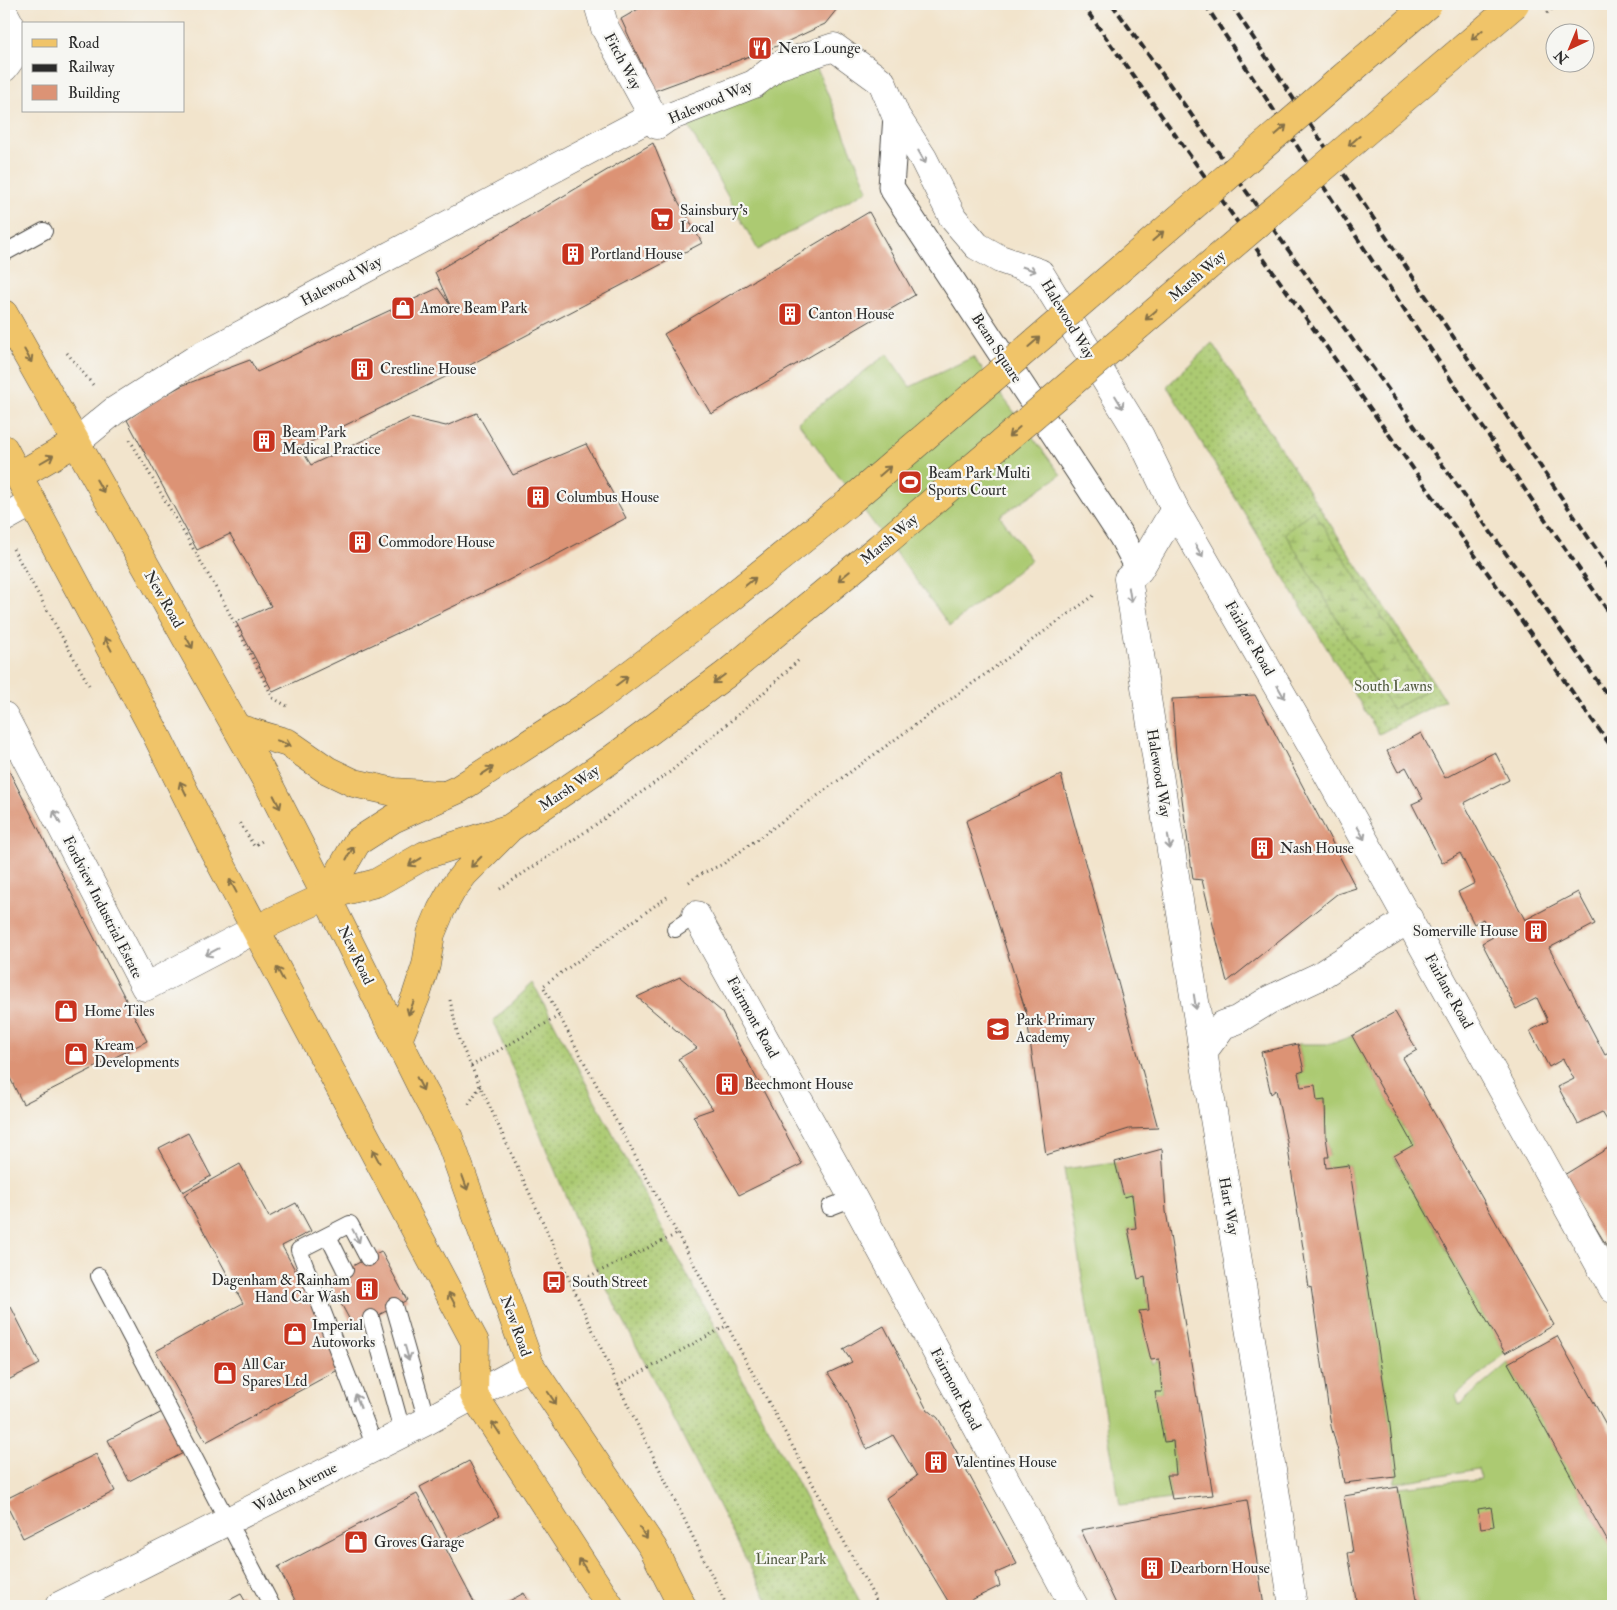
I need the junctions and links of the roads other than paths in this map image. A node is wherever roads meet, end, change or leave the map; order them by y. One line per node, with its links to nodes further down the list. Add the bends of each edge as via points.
1 (598, 4): 6 (street, Fitch Way, via 605,28)
2 (1428, 4): 20 (main road, one-way to 2, bridge, via 593,702 714,611 848,503)
3 (1514, 4): 21 (main road, Marsh Way, one-way to 21, bridge, via 882,545 717,680 612,760)
4 (4, 13): 5 (street, via 21,45)
5 (4, 68)
6 (653, 116): 7 (street, Halewood Way, via 657,125 754,84 777,66 834,48 882,82); 11 (street, Halewood Way, via 199,357 114,411)
7 (896, 116): 14 (street, Halewood Way, one-way to 14, via 923,158 953,218 977,246 1000,259 1040,273 1140,436); 17 (street, Beam Square, via 891,187 1121,536)
8 (44, 231): 9 (lane)
9 (4, 253)
10 (4, 314): 11 (main road, New Road, one-way to 11)
11 (76, 443): 13 (main road, one-way to 11); 19 (main road, New Road, one-way to 19)
12 (4, 449): 13 (main road)
13 (18, 476): 15 (main road)
14 (1169, 497): 17 (street, Halewood Way); 23 (street, Fairlane Road, one-way to 23)
15 (31, 503): 16 (street); 25 (main road, one-way to 15, via 156,734)
16 (4, 518)
17 (1137, 566): 27 (street, Halewood Way, one-way to 27, via 1128,579)
18 (4, 716): 25 (street, Fordview Industrial Estate, one-way to 18, via 145,987)
19 (238, 728): 20 (main road, one-way to 20, via 288,743 327,770 354,783 394,792); 22 (main road, New Road, one-way to 22)
20 (445, 796): 22 (main road, one-way to 20, via 357,842 393,819)
21 (510, 828): 22 (main road, Marsh Way, one-way to 22, via 426,856 376,883); 26 (main road, one-way to 26, via 464,874 441,910 431,934 416,996)
22 (326, 896): 25 (main road, Marsh Way); 26 (main road, New Road)
23 (1409, 919): 27 (street, via 1318,977 1223,1025); 32 (street, Fairlane Road)
24 (686, 922): 45 (street, Fairmont Road)
25 (256, 929): 36 (main road, one-way to 25, via 475,1342)
26 (398, 1040): 35 (main road, New Road, one-way to 35, via 449,1138)
27 (1203, 1052): 46 (street, Hart Way)
28 (328, 1236): 29 (lane, one-way to 29, via 350,1224); 30 (lane); 39 (lane, one-way to 28, via 299,1250)
29 (368, 1258)
30 (346, 1270)
31 (99, 1276): 40 (lane)
32 (1613, 1289)
33 (394, 1306): 37 (lane, one-way to 37)
34 (371, 1318): 38 (lane)
35 (530, 1365): 36 (street, Walden Avenue); 44 (main road, New Road, one-way to 44, via 653,1548)
36 (474, 1395): 37 (street, Walden Avenue); 43 (main road, one-way to 36)
37 (427, 1422): 38 (street, Walden Avenue)
38 (403, 1434): 39 (street, Walden Avenue)
39 (376, 1447): 40 (street, Walden Avenue)
40 (227, 1521): 41 (street, Walden Avenue); 42 (lane)
41 (59, 1606)
42 (272, 1606)
43 (610, 1606)
44 (682, 1606)
45 (1074, 1606)
46 (1293, 1606)

